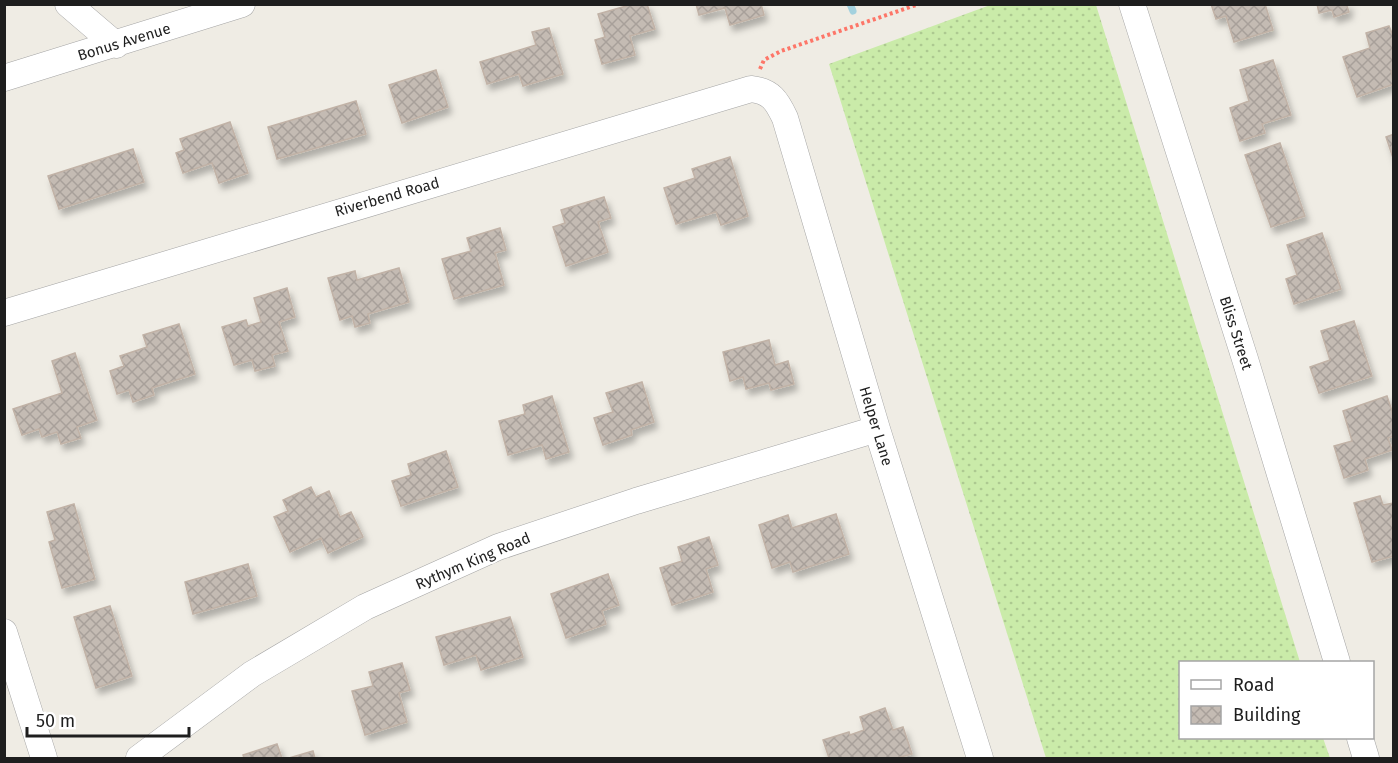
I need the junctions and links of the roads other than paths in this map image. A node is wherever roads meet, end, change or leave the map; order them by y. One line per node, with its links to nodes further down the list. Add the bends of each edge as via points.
1 (68, 4): 4 (street)
2 (242, 4): 4 (street, Bonus Avenue)
3 (1132, 4): 10 (street, Bliss Street)
4 (116, 45): 5 (street, Bonus Avenue)
5 (4, 78)
6 (761, 92): 7 (street, Riverbend Road); 8 (street, Helper Lane, via 778,102 785,118)
7 (4, 313)
8 (877, 429): 13 (street, Rythym King Road, via 498,547 365,607 252,674); 14 (street, Helper Lane)
9 (4, 632): 12 (street)
10 (1336, 661)
11 (1360, 739): 15 (street)
12 (44, 759)
13 (139, 759)
14 (980, 759)
15 (1366, 759)

